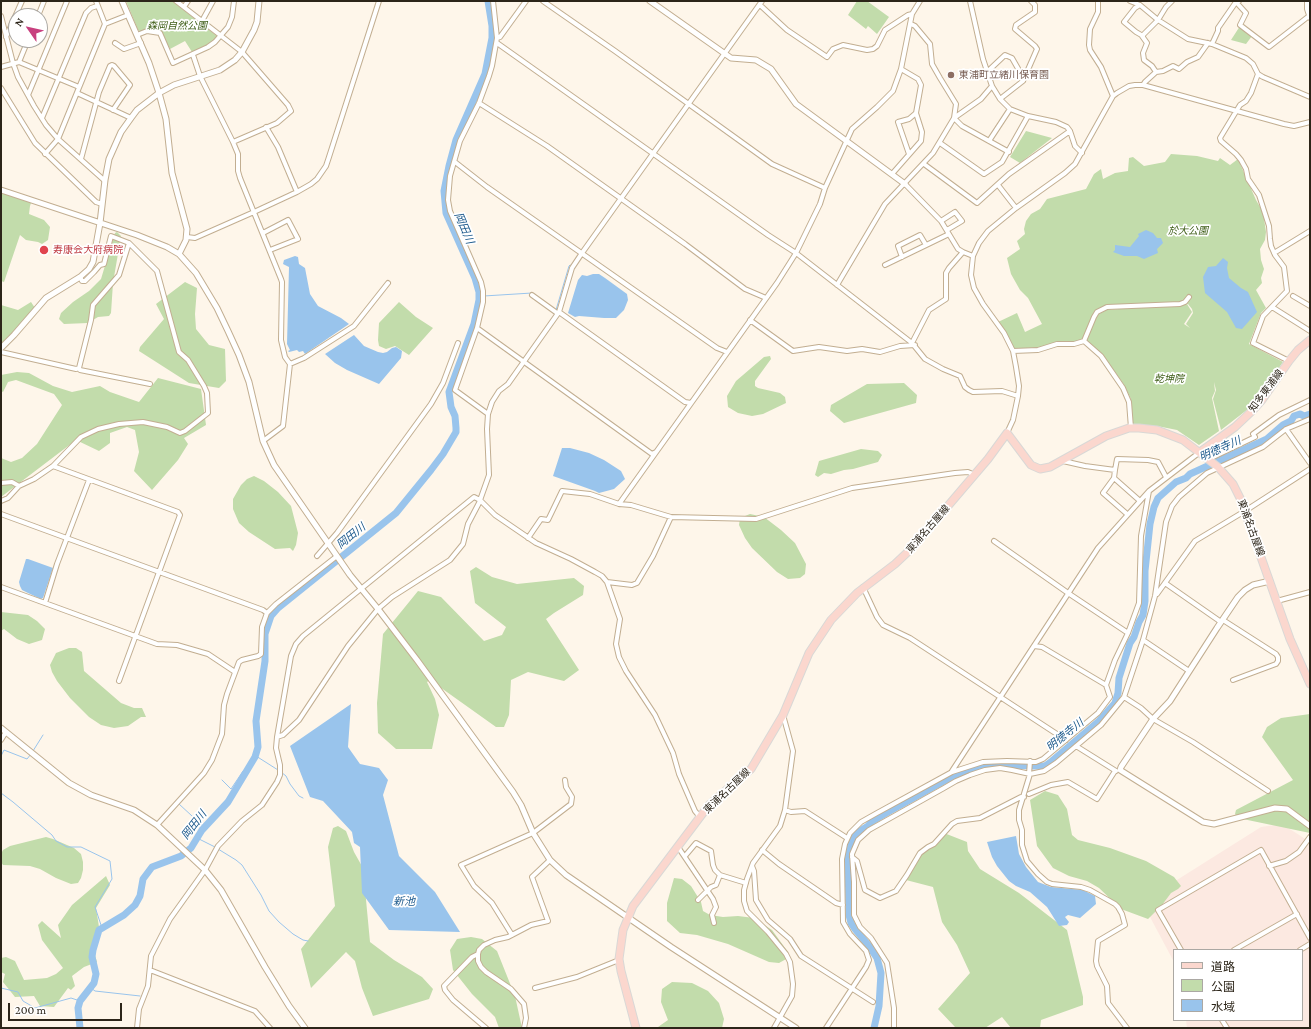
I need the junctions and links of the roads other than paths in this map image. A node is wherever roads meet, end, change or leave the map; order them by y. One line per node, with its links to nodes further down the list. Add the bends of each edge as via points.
1 (22, 1): 38 (street)
2 (68, 1): 51 (street)
3 (96, 1): 25 (street)
4 (122, 1): 28 (street)
5 (176, 1): 26 (street)
6 (188, 1): 26 (street)
7 (213, 1): 32 (street)
8 (234, 1): 36 (street, via 232,17)
9 (259, 1): 44 (street, via 257,22)
10 (379, 1): 101 (street, via 326,166 311,184)
11 (493, 1): 39 (street)
12 (526, 1): 39 (street)
13 (543, 1): 70 (street)
14 (650, 1): 46 (street)
15 (920, 1): 27 (street)
16 (970, 1): 52 (street)
17 (1031, 1): 57 (street, via 1035,5 1035,12 1014,28 1037,49)
18 (1098, 1): 65 (street, via 1098,12 1090,29 1089,45)
19 (1130, 1): 24 (street)
20 (1172, 1): 31 (street)
21 (1237, 1): 30 (street, via 1246,13 1240,25 1269,47); 42 (street)
22 (1307, 1): 30 (street)
23 (761, 3): 27 (street, via 787,30 827,57 833,49 843,45 872,49 877,46 885,30); 46 (street)
24 (1140, 5): 31 (street); 37 (street, via 1124,22)
25 (97, 6): 33 (street); 56 (street, via 86,13)
26 (184, 7): 32 (street)
27 (912, 14): 34 (street)
28 (128, 15): 33 (street); 35 (street)
29 (1, 16): 38 (street)
30 (1310, 17)
31 (1158, 20): 37 (street); 42 (street, via 1188,38)
32 (202, 21): 36 (street)
33 (105, 24): 60 (street)
34 (911, 24): 50 (street); 78 (street, via 916,26 930,44 932,64 956,104)
35 (137, 34): 41 (street); 45 (street, via 147,31 160,33 173,63)
36 (221, 36): 44 (street); 45 (street, via 208,47)
37 (1143, 36): 53 (street, via 1148,43 1143,53 1144,60)
38 (6, 37): 48 (street)
39 (497, 40): 69 (street, via 489,76); 90 (street)
40 (115, 43): 41 (street, via 124,49)
41 (141, 43): 63 (street)
42 (1210, 44): 53 (street, via 1198,57 1179,69 1173,66); 54 (street, via 1246,58)
43 (25, 48): 47 (street)
44 (242, 52): 55 (street, via 224,68); 80 (street, via 291,111 277,123)
45 (193, 54): 55 (street)
46 (725, 54): 70 (street); 85 (street, via 731,58 756,60 771,69 796,104)
47 (19, 62): 48 (street); 51 (street)
48 (13, 63): 49 (street); 64 (street)
49 (1, 67)
50 (901, 69): 74 (street, via 918,79 921,85); 85 (street, via 893,91 852,128)
51 (40, 70): 56 (street); 64 (street)
52 (987, 72): 57 (street, via 1005,55 1012,58); 59 (street)
53 (1156, 72): 58 (street)
54 (1258, 74): 66 (street); 73 (street, via 1251,93)
55 (200, 76): 63 (street); 84 (street)
56 (60, 78): 60 (street); 76 (street)
57 (1024, 79): 67 (street)
58 (1143, 85): 65 (street, via 1125,87); 73 (street)
59 (992, 86): 67 (street); 78 (street, via 981,99)
60 (79, 87): 62 (street)
61 (1, 88): 89 (street, via 35,143)
62 (77, 93): 68 (street); 82 (street)
63 (159, 93): 77 (street); 111 (street, via 166,120 172,173)
64 (28, 95): 76 (street)
65 (1113, 96): 88 (street)
66 (1310, 97)
67 (1000, 99): 71 (street)
68 (96, 103): 72 (street); 72 (street, via 110,66 114,66 130,85); 92 (street)
69 (479, 103): 93 (street, via 460,141); 102 (street, via 547,146)
70 (688, 104): 90 (street); 99 (street, via 772,164)
71 (1010, 109): 75 (street); 83 (street)
72 (113, 110): 77 (street)
73 (1236, 111): 79 (street, via 1294,126); 118 (street, via 1220,138 1242,160 1248,178 1259,194 1270,226)
74 (916, 113): 91 (street, via 922,132 920,141); 91 (street, via 898,122)
75 (1028, 116): 81 (street, via 1062,124); 87 (street)
76 (42, 118): 82 (street)
77 (131, 118): 96 (street, via 113,149)
78 (954, 118): 83 (street, via 962,126); 86 (street)
79 (1310, 122)
80 (266, 127): 84 (street); 101 (street, via 278,147)
81 (1070, 131): 88 (street, via 1075,146); 98 (street, via 1009,174)
82 (58, 138): 89 (street); 92 (street)
83 (989, 141): 87 (street)
84 (233, 142): 105 (street, via 238,158 238,171)
85 (846, 142): 95 (street); 99 (street)
86 (940, 143): 87 (street, via 984,174 1002,162); 94 (street)
87 (1008, 152)
88 (1082, 153): 104 (street, via 1066,173)
89 (45, 154): 103 (street, via 96,202)
90 (653, 154): 102 (street); 117 (street)
91 (909, 154): 95 (street)
92 (81, 159): 96 (street)
93 (454, 162): 116 (street); 134 (street, via 448,187 448,200 450,211 483,291)
94 (924, 164): 97 (street); 98 (street, via 977,203)
95 (892, 174): 97 (street)
96 (105, 181): 103 (street)
97 (905, 184): 106 (street); 125 (street, via 885,204)
98 (998, 185): 104 (street)
99 (825, 188): 117 (street)
100 (1, 190): 107 (street)
101 (297, 192): 105 (street)
102 (620, 199): 116 (street); 129 (street, via 745,289)
103 (102, 204): 107 (street)
104 (1016, 208): 120 (street, via 988,231)
105 (254, 212): 110 (street); 111 (street, via 195,238)
106 (941, 221): 109 (street); 109 (street, via 955,212 962,221)
107 (100, 223): 119 (street, via 137,235); 123 (street, via 93,262)
108 (1310, 231): 118 (street)
109 (948, 232): 113 (street); 115 (street)
110 (263, 233): 114 (street); 114 (street, via 288,220 298,239)
111 (187, 237): 119 (street)
112 (129, 243): 123 (street, via 111,236 104,264 85,281); 147 (street, via 119,275 93,305); 165 (street, via 157,271 179,352 188,360 204,386 208,412 185,432 180,433 167,427 143,422 101,428 81,437)
113 (926, 245): 121 (street); 121 (street, via 920,235 898,246)
114 (270, 250): 146 (street, via 282,282 281,340 285,357)
115 (963, 252): 120 (street); 139 (street, via 946,273 946,299 929,310)
116 (582, 253): 132 (street, via 572,268); 143 (street, via 717,348)
117 (796, 253): 125 (street); 129 (street)
118 (1274, 253): 131 (street, via 1284,268 1287,291)
119 (179, 254): 157 (street, via 196,273 217,308 239,354 249,382)
120 (973, 256): 141 (street, via 971,274 977,294 1004,333)
121 (902, 257): 122 (street)
122 (885, 265)
123 (80, 277): 140 (street, via 46,298)
124 (388, 283): 146 (street, via 354,326)
125 (837, 285): 139 (street)
126 (532, 295): 132 (street)
127 (1292, 296): 130 (street)
128 (1189, 297): 136 (street, via 1186,302 1180,304 1107,307 1094,316)
129 (766, 298): 133 (street)
130 (1310, 306)
131 (1272, 307): 135 (street); 145 (street, via 1263,316 1253,343)
132 (558, 312): 144 (street); 151 (street, via 685,402)
133 (750, 320): 139 (street, via 793,351 819,346 847,351 862,349 880,352); 143 (street)
134 (477, 328): 144 (street); 152 (street, via 455,390)
135 (1310, 331)
136 (1084, 341): 141 (street, via 1057,344 1038,350); 154 (street, via 1101,356 1123,388 1129,402)
137 (1309, 342): 145 (main road, 知多東浦線)
138 (458, 343): 187 (street, via 437,395)
139 (913, 344): 149 (street, via 931,363 960,376 968,390 1002,391)
140 (1, 348)
141 (1013, 351): 149 (street, via 1018,376)
142 (1, 352): 147 (street)
143 (727, 352): 151 (street)
144 (523, 361): 152 (street, via 508,384 495,396); 158 (street, via 652,454)
145 (1289, 361): 159 (main road, 知多東浦線, via 1253,410 1235,427)
146 (290, 364): 157 (street, via 283,426)
147 (79, 368): 148 (street)
148 (150, 384)
149 (1018, 396): 156 (street, via 1013,420)
150 (1310, 400): 161 (street, via 1279,415 1254,434 1254,437)
151 (691, 403): 158 (street)
152 (488, 414): 176 (street, via 489,475)
153 (1310, 419): 155 (street)
154 (1131, 428): 159 (main road, 東浦名古屋線, via 1149,428 1166,432); 160 (main road, 東浦名古屋線, via 1106,436)
155 (1286, 429): 164 (street); 166 (street, via 1263,446)
156 (1007, 433): 162 (main road, 東浦名古屋線, via 1029,462 1037,468 1046,468); 169 (main road, 東浦名古屋線)
157 (263, 441): 187 (street, via 274,465)
158 (656, 452): 179 (street)
159 (1200, 452): 161 (main road, 東浦名古屋線); 170 (street)
160 (1070, 456): 162 (main road, 東浦名古屋線); 163 (street, via 1068,460)
161 (1209, 459): 166 (main road, 東浦名古屋線)
162 (1062, 460): 163 (street)
163 (1072, 463): 168 (street)
164 (1310, 463)
165 (53, 466): 172 (street); 174 (street)
166 (1218, 467): 180 (main road, 東浦名古屋線, via 1233,484); 199 (street, via 1207,473 1172,506 1166,522)
167 (1310, 469): 180 (street)
168 (1114, 470): 170 (street, via 1117,459 1148,460 1158,462); 171 (street)
169 (975, 475): 183 (street, via 968,472 955,473 852,488 756,519); 195 (main road, 東浦名古屋線, via 912,548)
170 (1166, 477): 175 (street)
171 (1114, 478): 178 (street); 182 (street, via 1103,493)
172 (89, 480): 184 (street); 190 (street, via 179,513)
173 (1, 483): 174 (street, via 12,482)
174 (19, 486): 177 (street, via 8,498)
175 (1149, 491): 178 (street); 205 (street, via 1141,536 1139,603)
176 (480, 500): 185 (street, via 495,516); 196 (street, via 473,498); 202 (street, via 470,519 463,544 454,556)
177 (1, 501)
178 (1140, 501): 182 (street)
179 (619, 504): 183 (street); 185 (street, via 590,494 562,491 548,520 541,519)
180 (1245, 511): 191 (main road, 東浦名古屋線); 193 (street, via 1195,541)
181 (1, 514): 184 (street)
182 (1127, 514): 198 (street, via 1098,548)
183 (671, 517): 192 (street, via 654,556 637,583 632,585)
184 (67, 538): 190 (street); 201 (street)
185 (528, 538): 192 (street, via 589,568)
186 (994, 541): 198 (street)
187 (328, 544): 188 (street); 189 (street)
188 (317, 556)
189 (337, 556): 196 (street); 203 (street)
190 (159, 572): 203 (street); 206 (street)
191 (1270, 581): 200 (main road, 東浦名古屋線); 204 (street, via 1245,590)
192 (608, 582): 233 (street, via 620,619 616,644 618,656 655,715 695,811)
193 (1165, 584): 199 (street); 204 (street)
194 (1, 587): 201 (street)
195 (863, 587): 215 (street, via 883,625 910,638); 217 (main road, 東浦名古屋線, via 837,612 820,635 803,665)
196 (360, 589): 202 (street); 220 (street, via 296,644 291,656)
197 (1310, 592): 200 (street)
198 (1068, 594): 205 (street); 208 (street)
199 (1155, 596): 207 (street)
200 (1277, 601): 213 (main road, 東浦名古屋線)
201 (45, 603): 206 (street)
202 (378, 609): 220 (street, via 348,646 300,720); 236 (street, via 513,792)
203 (267, 613): 210 (street, via 262,627 261,654 242,660)
204 (1222, 621): 209 (street); 211 (street, via 1278,656 1276,664)
205 (1128, 633): 214 (street)
206 (136, 636): 210 (street, via 157,644 177,645 208,654); 212 (street)
207 (1143, 640): 209 (street); 216 (street)
208 (1034, 646): 214 (street, via 1042,647); 215 (street)
209 (1189, 671): 218 (street, via 1170,701)
210 (235, 672): 234 (street, via 224,705 222,734 212,760 204,773)
211 (1233, 680)
212 (119, 681)
213 (1310, 684)
214 (1106, 685): 222 (street, via 1110,697 1105,704)
215 (1001, 697): 222 (street); 226 (street)
216 (1124, 697): 218 (street); 223 (street, via 1101,725)
217 (783, 715): 232 (street, via 793,751); 233 (main road, 東浦名古屋線, via 751,769)
218 (1153, 719): 225 (street); 229 (street)
219 (3, 730): 221 (street); 234 (street, via 69,782 91,795 134,810)
220 (277, 737): 246 (street, via 276,748 280,765 277,782 262,805 218,846)
221 (1, 740)
222 (1066, 740): 224 (street, via 1043,759)
223 (1076, 746): 225 (street); 227 (street, via 1048,768 1038,773)
224 (1030, 762): 226 (street, via 983,762); 227 (street)
225 (1118, 771): 230 (street, via 1097,800 1068,782 1051,785); 235 (street, via 1203,822 1214,824 1275,808 1287,809)
226 (952, 772): 238 (street, via 861,822)
227 (1029, 773): 231 (street); 242 (street, via 990,769 956,781 869,830 856,843)
228 (565, 780): 236 (street, via 572,797 571,804)
229 (1268, 791)
230 (1028, 794)
231 (1024, 797): 242 (street, via 980,818 952,824 934,844 920,853 896,891 880,898 865,890 857,861); 276 (street, via 1019,810 1022,845 1025,857 1038,874 1052,884 1090,890 1115,904 1122,914 1125,925 1098,941 1096,961 1107,986 1108,1003)
232 (785, 810): 238 (street, via 805,811); 240 (street, via 780,826)
233 (700, 817): 239 (main road, 東浦名古屋線)
234 (157, 825): 246 (street)
235 (1310, 826)
236 (533, 832): 243 (street); 255 (street, via 461,865 474,886 492,903)
237 (1310, 837): 245 (street, via 1299,852 1286,861)
238 (847, 838): 251 (street, via 842,859)
239 (678, 847): 241 (street); 253 (main road, 東浦名古屋線, via 633,906)
240 (762, 850): 244 (street); 251 (street, via 836,903)
241 (685, 856): 247 (street, via 696,843 711,851 713,865); 249 (street)
242 (852, 857): 275 (street, via 855,918 887,963 894,1008)
243 (550, 860): 253 (street, via 566,875); 255 (street, via 532,877 548,921 531,925)
244 (752, 866): 248 (street); 263 (street, via 756,900 768,920 790,939 801,956)
245 (1270, 866): 252 (street); 257 (street, via 1261,850 1158,910)
246 (205, 870): 261 (street, via 170,919 151,956); 269 (street, via 221,890 264,967)
247 (720, 875): 248 (street); 249 (street, via 716,885)
248 (746, 883): 265 (street, via 744,895 747,910 789,959 793,992)
249 (709, 890): 250 (street); 254 (street, via 715,902 712,915)
250 (698, 900)
251 (844, 905): 263 (street, via 844,924 868,956 866,967)
252 (1297, 914): 256 (street); 258 (street)
253 (628, 917): 260 (main road, 東浦名古屋線, via 623,930); 265 (street)
254 (714, 923)
255 (512, 935): 259 (street, via 484,945)
256 (1310, 938)
257 (1180, 949)
258 (1236, 949)
259 (478, 954): 266 (street, via 472,957 444,988 460,1007); 270 (street, via 481,967 511,989 524,1004)
260 (620, 960): 262 (street); 271 (main road, 東浦名古屋線)
261 (150, 970): 267 (street, via 148,986 139,1009); 268 (street, via 255,1011)
262 (535, 988)
263 (852, 988): 264 (street); 274 (street)
264 (873, 1002)
265 (780, 1018): 272 (street); 273 (street)
266 (483, 1027)
267 (137, 1028)
268 (270, 1028)
269 (305, 1028)
270 (524, 1028)
271 (636, 1028)
272 (774, 1028)
273 (796, 1028)
274 (826, 1028)
275 (894, 1028)
276 (1127, 1028)

